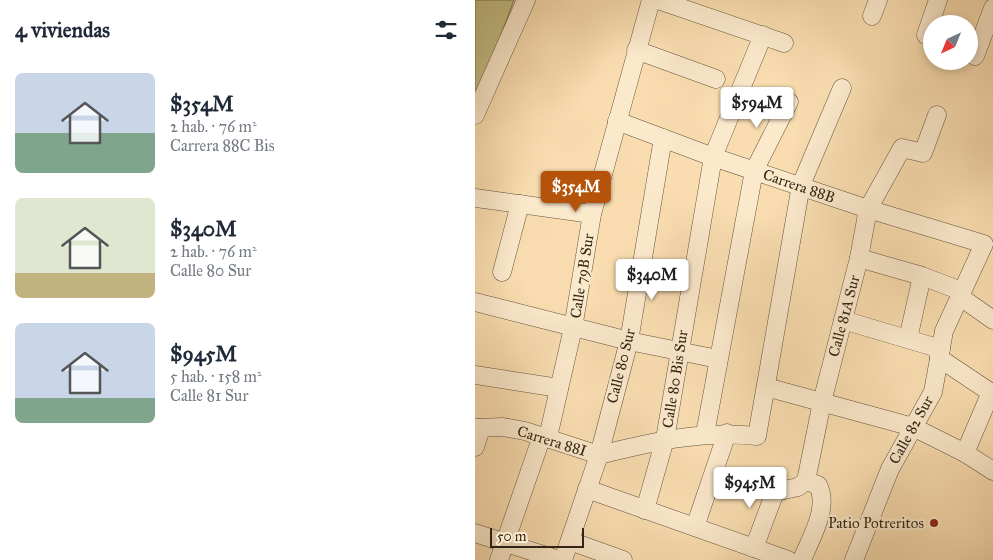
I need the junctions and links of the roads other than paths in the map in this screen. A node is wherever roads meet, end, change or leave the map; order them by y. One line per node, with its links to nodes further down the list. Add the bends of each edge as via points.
1 (526, 0): 15 (street)
2 (651, 0): 11 (street, Calle 79B Sur)
3 (658, 0): 5 (street)
4 (938, 0): 7 (street)
5 (680, 4): 8 (street)
6 (993, 8): 10 (street)
7 (933, 15)
8 (763, 36): 9 (street); 19 (street, Calle 80 Bis Sur)
9 (784, 43)
10 (978, 48)
11 (637, 50): 12 (street); 17 (street, Calle 79B Sur)
12 (716, 78)
13 (843, 88): 21 (street)
14 (789, 102): 20 (street)
15 (475, 115)
16 (937, 115): 24 (street, Calle 81A Sur, via 923,154 902,148)
17 (617, 122): 18 (street, Carrera 88B); 25 (street, Calle 79B Sur)
18 (663, 138): 19 (street, Carrera 88B); 36 (street, Calle 80 Sur)
19 (713, 157): 20 (street, Carrera 88B); 37 (street, Calle 80 Bis Sur)
20 (755, 171): 21 (street, Carrera 88B); 39 (street)
21 (801, 185): 24 (street, Carrera 88B); 41 (street)
22 (475, 198): 23 (street)
23 (520, 204): 25 (street); 28 (street)
24 (867, 209): 26 (street, Carrera 88B); 27 (street, Calle 81A Sur)
25 (592, 214): 34 (street, Calle 79B Sur)
26 (984, 244): 30 (street, Calle 82 Sur)
27 (859, 258): 29 (street); 32 (street, Calle 81A Sur)
28 (502, 272)
29 (922, 276): 30 (street); 35 (street)
30 (960, 294): 33 (street); 38 (street, Calle 82 Sur, via 944,331)
31 (475, 302): 34 (street)
32 (843, 320): 35 (street); 44 (street, Calle 81A Sur)
33 (993, 320)
34 (573, 328): 36 (street); 42 (street, Calle 79B Sur)
35 (908, 339): 38 (street)
36 (629, 341): 37 (street); 53 (street, Calle 80 Sur)
37 (680, 351): 39 (street); 50 (street, Calle 80 Bis Sur)
38 (939, 353): 43 (street); 45 (street, Calle 82 Sur, via 933,392)
39 (718, 358): 48 (street)
40 (475, 375): 42 (street)
41 (767, 387): 44 (street); 47 (street, via 757,436)
42 (559, 388): 49 (street, Calle 79B Sur)
43 (992, 393): 52 (street)
44 (823, 402): 45 (street); 55 (street, Calle 81A Sur)
45 (913, 427): 52 (street); 69 (street, Calle 82 Sur, via 890,469)
46 (478, 428): 49 (street, Carrera 88I, via 515,429); 51 (street)
47 (727, 433): 48 (street); 58 (street)
48 (705, 434): 50 (street)
49 (545, 436): 53 (street, Carrera 88I); 61 (street, Calle 79B Sur)
50 (665, 439): 53 (street); 57 (street, Calle 80 Bis Sur)
51 (475, 447)
52 (965, 453): 54 (street)
53 (599, 455): 56 (street, Calle 80 Sur)
54 (993, 471)
55 (802, 484): 62 (street, via 777,490 772,496); 68 (street, via 818,485 821,491 821,512)
56 (587, 489): 57 (street); 60 (street, Calle 80 Sur)
57 (645, 510): 58 (street)
58 (695, 527): 62 (street)
59 (475, 532): 61 (street)
60 (570, 541): 65 (street, Calle 80 Sur); 66 (street)
61 (505, 542): 63 (street, Calle 79B Sur); 64 (street)
62 (754, 548): 67 (street)
63 (499, 560)
64 (559, 560)
65 (563, 560)
66 (623, 560)
67 (788, 560)
68 (802, 560)
69 (854, 560)

